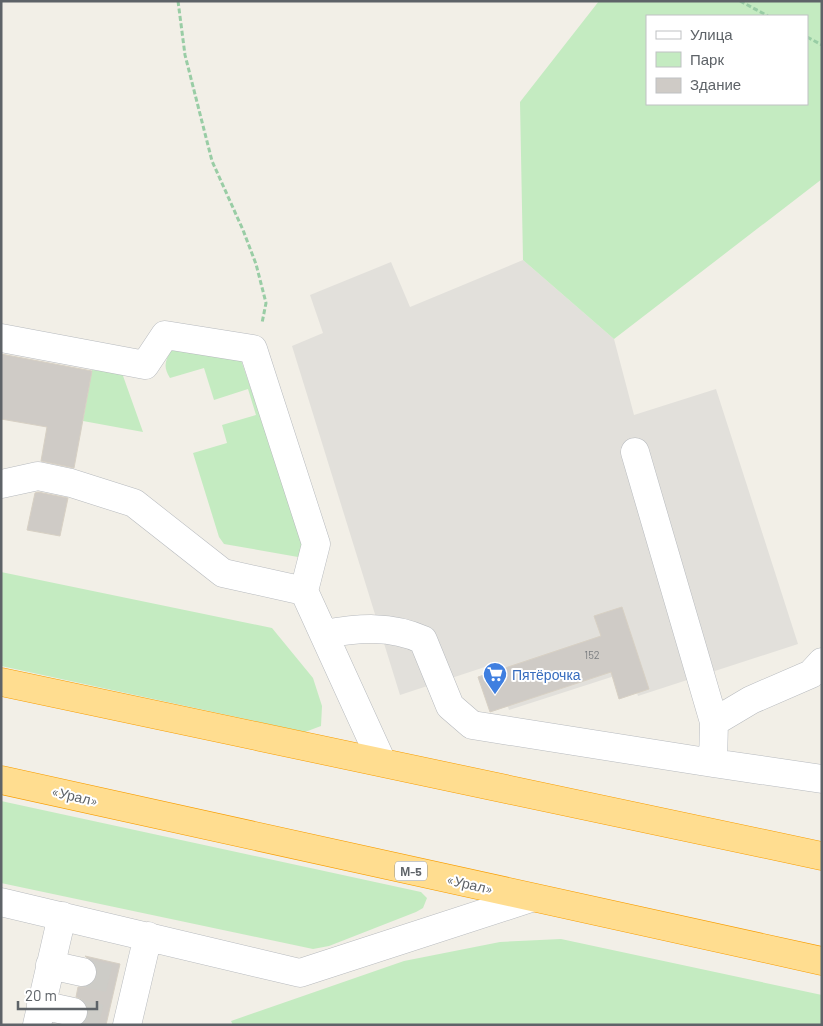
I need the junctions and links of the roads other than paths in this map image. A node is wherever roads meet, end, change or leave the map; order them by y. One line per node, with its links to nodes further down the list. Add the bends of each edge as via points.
1 (1, 338): 4 (street, via 145,364 165,335 253,349 316,544)
2 (635, 452): 8 (street)
3 (1, 484): 4 (street, via 38,476 134,503 223,573)
4 (304, 591): 5 (street)
5 (324, 634): 9 (street); 10 (street, via 356,628 405,632 423,640 450,706 472,725)
6 (822, 662): 8 (street, via 811,674 751,700)
7 (1, 682): 9 (highway)
8 (714, 722): 10 (street)
9 (382, 762): 13 (highway)
10 (713, 764): 11 (street)
11 (822, 779)
12 (1, 780): 14 (highway, «Урал» / М-5)
13 (822, 856)
14 (531, 898): 17 (street, via 300,973); 18 (highway, «Урал» / М-5)
15 (1, 902): 16 (street)
16 (62, 916): 17 (street); 19 (street)
17 (148, 936): 23 (street, via 126,982)
18 (822, 961)
19 (50, 965): 20 (street); 22 (street)
20 (82, 972)
21 (73, 1012): 22 (street)
22 (39, 1015)
23 (120, 1023)

